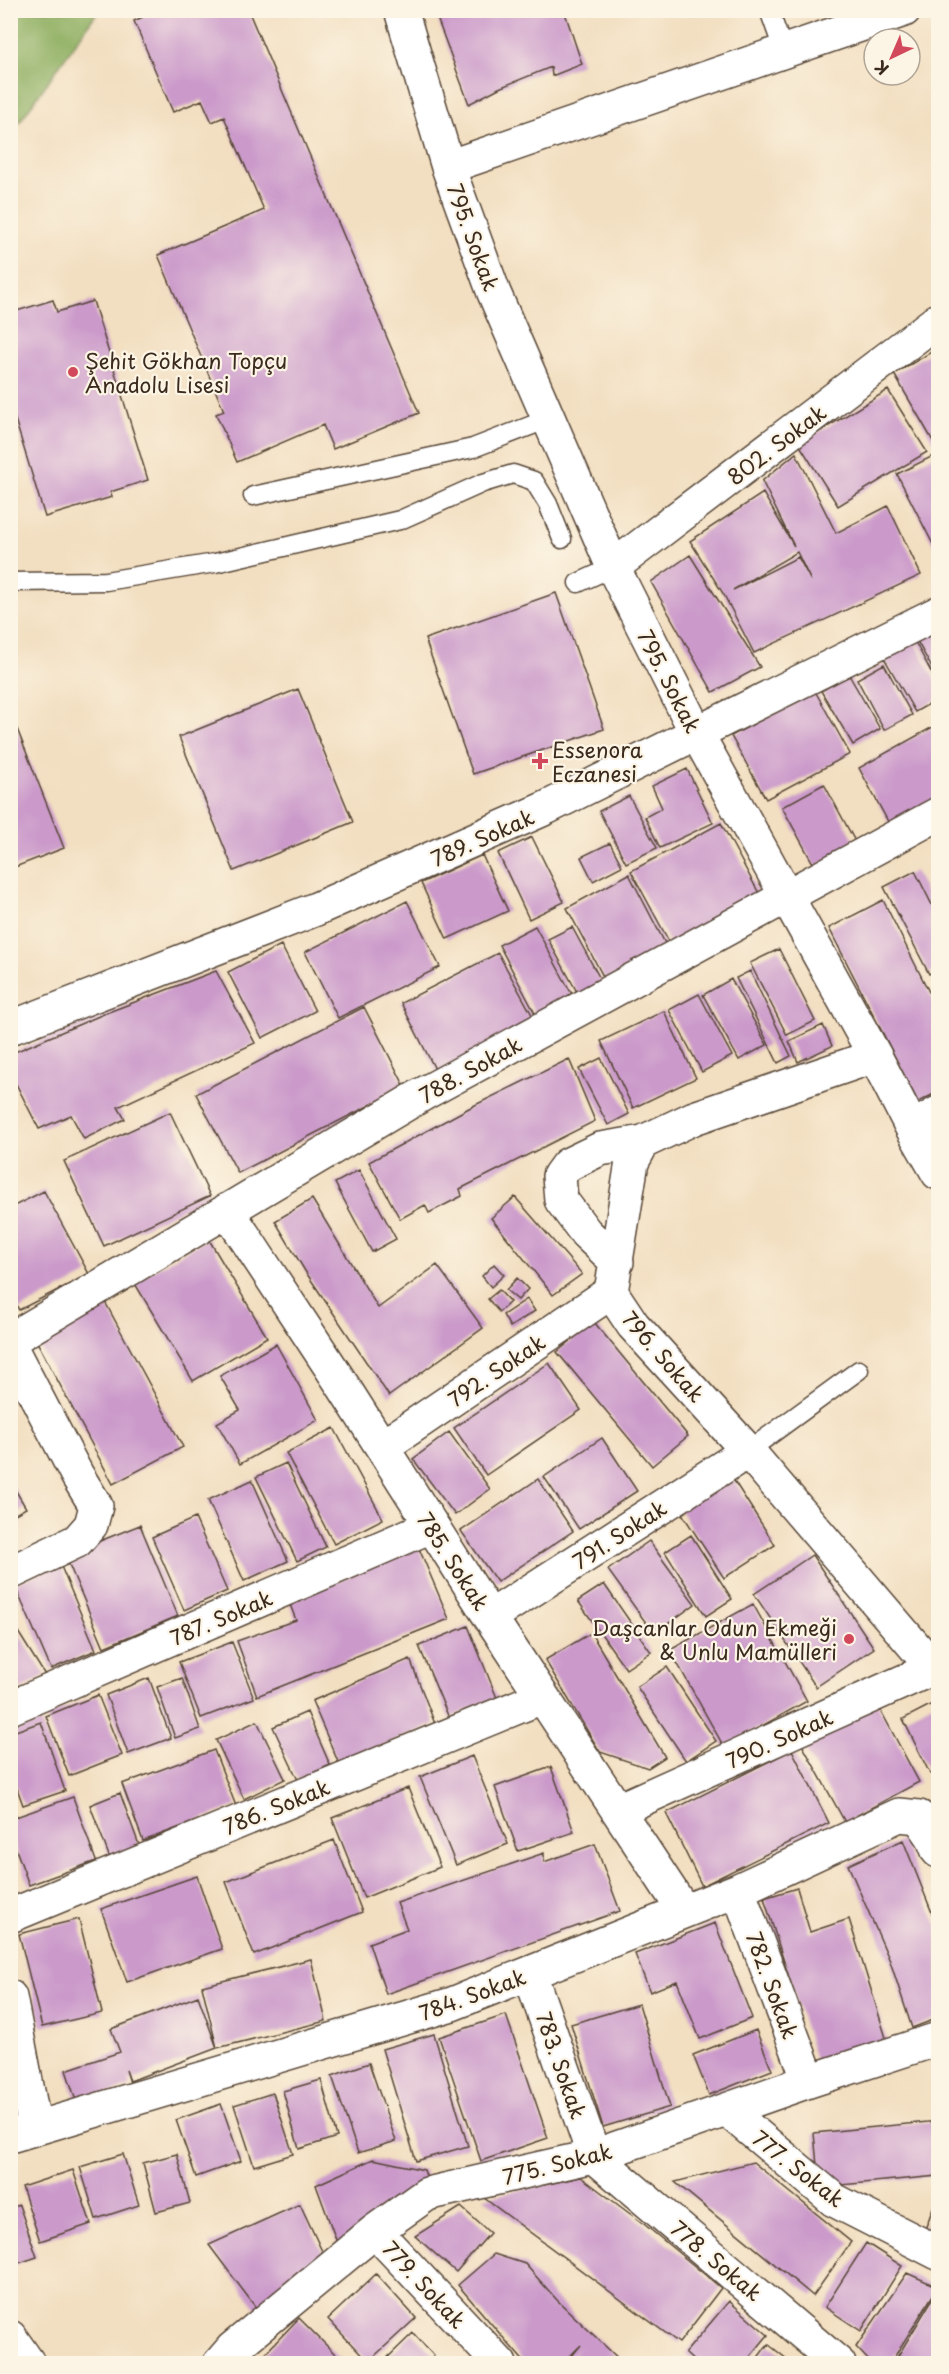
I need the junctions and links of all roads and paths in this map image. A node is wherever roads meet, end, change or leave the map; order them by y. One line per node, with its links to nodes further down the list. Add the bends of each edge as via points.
1 (401, 10): 5 (street, 795. Sokak)
2 (769, 10): 4 (lane)
3 (904, 10): 4 (street)
4 (784, 51): 5 (street)
5 (448, 167): 7 (street, 795. Sokak, via 494,293)
6 (939, 320): 10 (street, 802. Sokak)
7 (548, 419): 8 (lane, via 472,448); 10 (street, 795. Sokak)
8 (253, 496)
9 (562, 539): 11 (lane, via 534,482 513,474 400,520 215,563 106,581)
10 (613, 567): 12 (lane); 14 (street, 795. Sokak)
11 (10, 582)
12 (578, 583)
13 (939, 613): 14 (street, 789. Sokak)
14 (697, 734): 16 (street, 795. Sokak); 17 (street, 789. Sokak, via 546,808 316,909)
15 (939, 814): 16 (street, 788. Sokak)
16 (787, 897): 18 (street, 795. Sokak); 22 (street, 788. Sokak, via 423,1094)
17 (10, 1028)
18 (875, 1056): 19 (street, 795. Sokak); 20 (street, via 694,1118)
19 (925, 1120): 21 (street, 795. Sokak)
20 (643, 1142): 23 (street, via 632,1162 625,1192); 23 (street, 796. Sokak, via 600,1149 567,1165 560,1176 561,1200)
21 (939, 1173)
22 (226, 1210): 24 (street, 788. Sokak); 27 (street, 785. Sokak)
23 (614, 1277): 27 (street, 792. Sokak); 28 (street, 796. Sokak, via 633,1325)
24 (10, 1340)
25 (10, 1346): 30 (street, via 96,1506 91,1525 77,1541)
26 (859, 1370): 28 (lane)
27 (382, 1447): 29 (street, 785. Sokak)
28 (748, 1451): 31 (street, 791. Sokak); 32 (street, 796. Sokak)
29 (431, 1526): 31 (street, 785. Sokak); 34 (street, 787. Sokak)
30 (10, 1573)
31 (490, 1617): 33 (street, 785. Sokak)
32 (936, 1667): 35 (street, 790. Sokak)
33 (542, 1697): 35 (street, 785. Sokak); 39 (street, 786. Sokak)
34 (10, 1708)
35 (618, 1810): 38 (street, 785. Sokak)
36 (939, 1851): 37 (street, 784. Sokak, via 919,1817 899,1815)
37 (738, 1890): 38 (street, 784. Sokak); 43 (street, 782. Sokak)
38 (684, 1911): 40 (street, 784. Sokak)
39 (10, 1916)
40 (530, 1974): 45 (street, 784. Sokak, via 452,2004); 46 (street, 783. Sokak)
41 (10, 1997): 45 (street)
42 (939, 2038): 43 (street, 775. Sokak)
43 (809, 2080): 44 (street, 775. Sokak)
44 (727, 2110): 46 (street, 775. Sokak); 48 (street, 777. Sokak, via 834,2200)
45 (23, 2132)
46 (594, 2156): 47 (street, 775. Sokak, via 428,2194); 53 (street, 778. Sokak)
47 (375, 2231): 51 (street, 775. Sokak); 52 (street, 779. Sokak)
48 (939, 2253)
49 (10, 2337): 50 (street)
50 (29, 2364)
51 (219, 2364)
52 (500, 2364)
53 (839, 2364)

